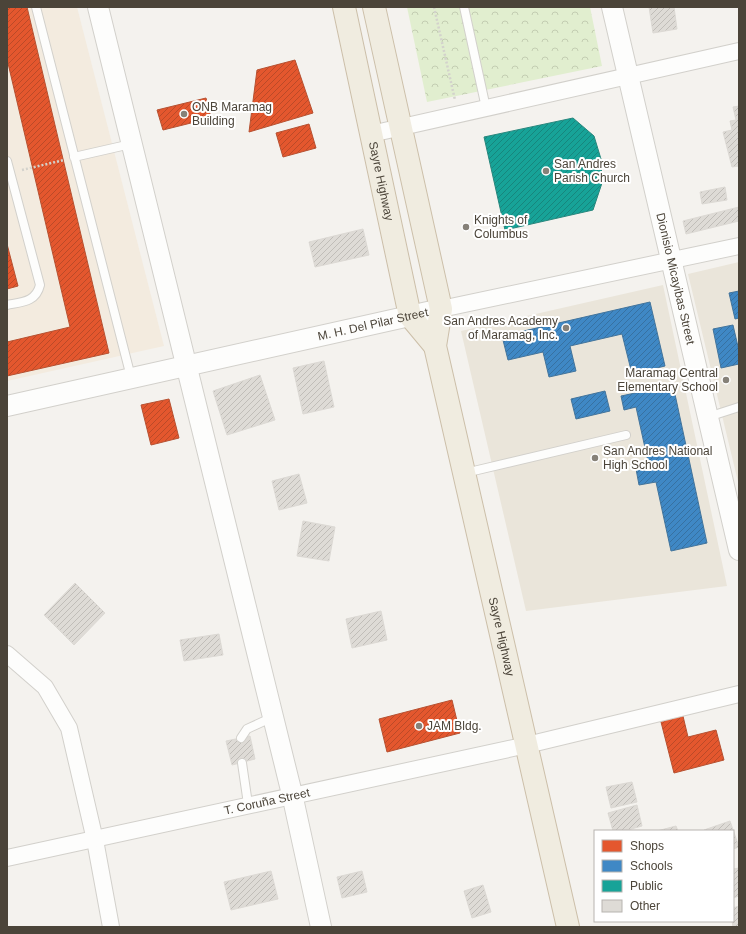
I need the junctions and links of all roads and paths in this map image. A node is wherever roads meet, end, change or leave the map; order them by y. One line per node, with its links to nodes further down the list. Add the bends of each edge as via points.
1 (36, 7): 15 (lane)
2 (98, 7): 14 (street)
3 (344, 7): 13 (highway, Sayre Highway)
4 (374, 7): 12 (highway, Sayre Highway)
5 (434, 7): 11 (path)
6 (464, 7): 10 (lane)
7 (612, 7): 9 (street, Dionisio Micayibas Street)
8 (739, 51): 9 (street)
9 (629, 76): 10 (street); 20 (street, Dionisio Micayibas Street)
10 (486, 108): 11 (street)
11 (458, 114): 12 (street)
12 (400, 127): 13 (street); 22 (highway, Sayre Highway)
13 (371, 134): 23 (highway, Sayre Highway)
14 (133, 144): 15 (lane); 25 (street)
15 (74, 157): 26 (lane)
16 (64, 160): 18 (path)
17 (7, 161): 18 (lane)
18 (8, 173): 21 (lane, via 40,285 37,296 33,299)
19 (739, 246): 20 (street, M. H. Del Pilar Street)
20 (672, 260): 22 (street, M. H. Del Pilar Street); 29 (street, Dionisio Micayibas Street)
21 (7, 305)
22 (441, 309): 23 (street, M. H. Del Pilar Street); 24 (highway, Sayre Highway)
23 (410, 316): 24 (highway, Sayre Highway); 25 (street, M. H. Del Pilar Street)
24 (435, 346): 31 (highway, Sayre Highway)
25 (187, 365): 26 (street, M. H. Del Pilar Street); 35 (street)
26 (131, 377): 27 (street, M. H. Del Pilar Street)
27 (7, 406)
28 (739, 407): 29 (lane)
29 (708, 417): 32 (street, Dionisio Micayibas Street)
30 (626, 435): 31 (lane)
31 (464, 473): 37 (highway, Sayre Highway)
32 (739, 550)
33 (7, 654): 41 (street, via 45,687 69,728)
34 (739, 694): 37 (street, T. Coruña Street)
35 (273, 717): 36 (lane, via 247,729); 39 (street)
36 (241, 738)
37 (527, 745): 39 (street, T. Coruña Street); 45 (highway, Sayre Highway)
38 (242, 763): 40 (lane)
39 (292, 794): 40 (street, T. Coruña Street); 44 (street)
40 (248, 804): 41 (street, T. Coruña Street)
41 (95, 840): 42 (street, T. Coruña Street); 43 (street)
42 (7, 858)
43 (111, 927)
44 (321, 927)
45 (568, 927)

